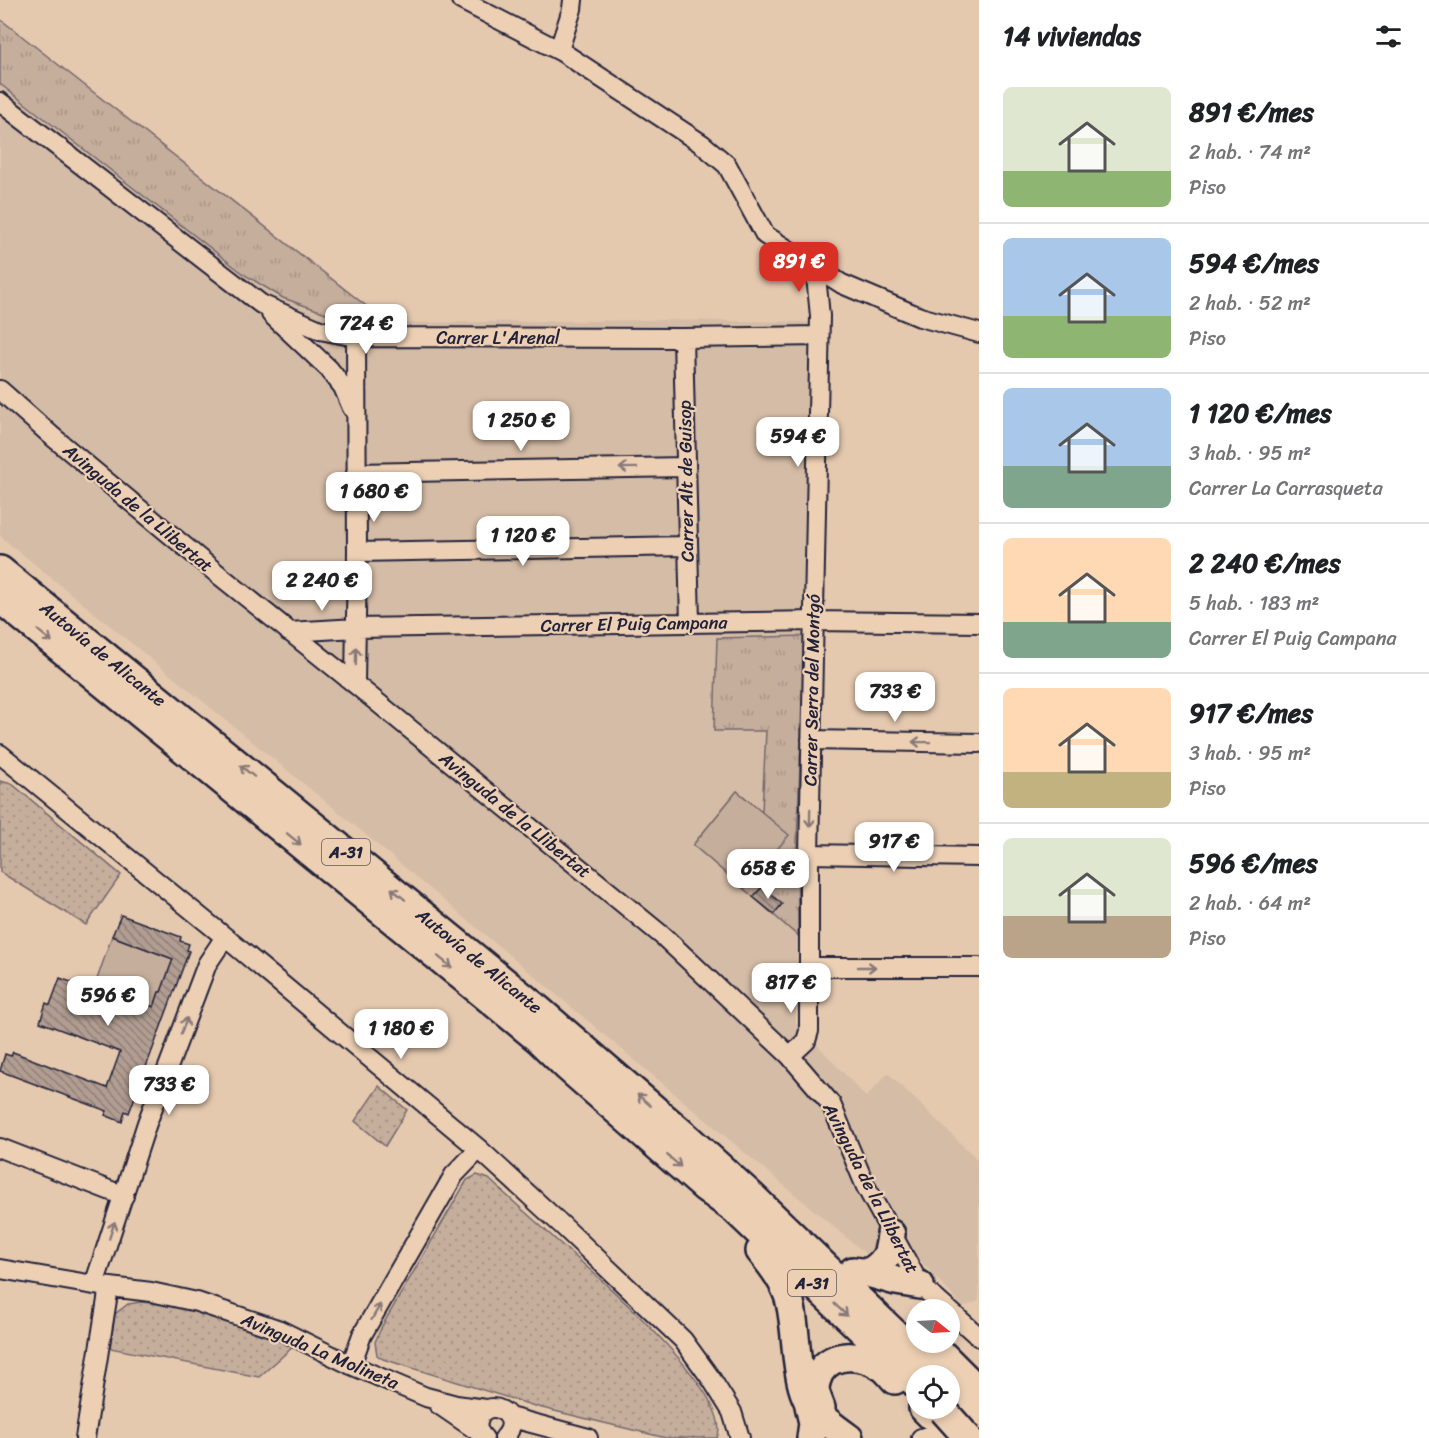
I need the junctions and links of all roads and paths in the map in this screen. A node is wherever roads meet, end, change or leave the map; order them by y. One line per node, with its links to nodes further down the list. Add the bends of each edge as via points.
1 (461, 0): 3 (street)
2 (573, 0): 3 (street)
3 (559, 50): 5 (street, via 702,144 727,165 765,235)
4 (0, 102): 7 (street, Carrer L'Arenal)
5 (815, 267): 6 (street); 8 (street, Carrer Serra del Montgó)
6 (842, 284): 8 (street); 10 (street, via 920,317)
7 (261, 304): 9 (street, Carrer L'Arenal); 14 (street)
8 (820, 316): 11 (street, Carrer Serra del Montgó)
9 (320, 330): 12 (street, Carrer L'Arenal); 14 (street, via 318,346)
10 (979, 333)
11 (819, 336): 13 (street, Carrer L'Arenal); 23 (street, Carrer Serra del Montgó)
12 (356, 338): 13 (street, Carrer L'Arenal); 16 (street)
13 (683, 338): 17 (street, Carrer Alt de Guisop)
14 (328, 369): 16 (street, via 343,387)
15 (0, 390): 27 (street, Avinguda de la Llibertat)
16 (356, 418): 18 (street)
17 (686, 466): 18 (street, one-way to 18); 19 (street, Carrer Alt de Guisop)
18 (356, 473): 20 (street)
19 (688, 546): 20 (street); 24 (street, Carrer Alt de Guisop)
20 (357, 552): 26 (street)
21 (0, 570): 42 (highway, Autovía de Alicante / A-31, one-way to 21, via 538,1009)
22 (0, 599): 40 (highway, Autovía de Alicante / A-31, one-way to 40, via 538,1038)
23 (813, 621): 24 (street, Carrer El Puig Campana); 25 (street, Carrer El Puig Campana); 29 (street, Carrer Serra del Montgó)
24 (690, 623): 26 (street, Carrer El Puig Campana)
25 (979, 623)
26 (356, 628): 27 (street, Carrer El Puig Campana); 28 (street, one-way to 26)
27 (289, 632): 28 (street, Avinguda de la Llibertat)
28 (355, 684): 37 (street, Avinguda de la Llibertat, via 664,937)
29 (811, 740): 30 (street, one-way to 29); 32 (street, Carrer Serra del Montgó, one-way to 32)
30 (979, 743)
31 (0, 754): 34 (street)
32 (809, 854): 33 (street); 35 (street, Carrer Serra del Montgó)
33 (979, 857)
34 (225, 937): 39 (street); 41 (street, one-way to 34, via 207,964)
35 (808, 967): 36 (street, one-way to 36); 37 (street, Carrer Serra del Montgó, via 809,1031 806,1041)
36 (979, 967)
37 (790, 1056): 43 (street, Avinguda de la Llibertat, via 831,1104 866,1187)
38 (0, 1148): 41 (street)
39 (479, 1149): 52 (street, one-way to 39, via 362,1335 454,1175); 65 (street, via 683,1340 732,1412)
40 (704, 1187): 54 (highway, Autovía de Alicante / A-31, one-way to 54, via 734,1209); 62 (highway, via 772,1265 782,1283 790,1301 804,1390)
41 (124, 1196): 47 (street, one-way to 41)
42 (752, 1196): 45 (highway, via 780,1209); 53 (highway, Autovía de Alicante / A-31)
43 (891, 1234): 45 (highway, via 886,1259 878,1267); 46 (street, Avinguda de la Llibertat)
44 (0, 1269): 47 (street, Avinguda La Molineta)
45 (860, 1272): 46 (highway); 49 (highway)
46 (920, 1285): 48 (street, Avinguda de la Llibertat)
47 (102, 1286): 52 (street, Avinguda La Molineta, via 197,1302 280,1330); 68 (street)
48 (936, 1299)
49 (906, 1319)
50 (960, 1320): 51 (street, Avinguda de la Llibertat)
51 (979, 1337)
52 (351, 1365): 56 (street, Avinguda La Molineta)
53 (928, 1365)
54 (906, 1374)
55 (906, 1381): 62 (highway, via 862,1358 834,1358 817,1377)
56 (426, 1397): 57 (street, Avinguda La Molineta); 66 (street, Avinguda La Molineta)
57 (486, 1409): 59 (street, Avinguda La Molineta, via 495,1407); 66 (street, via 477,1424)
58 (960, 1412): 63 (street)
59 (509, 1417): 64 (street); 67 (street, via 510,1430)
60 (950, 1419): 72 (highway)
61 (956, 1419): 73 (highway, bridge)
62 (815, 1420): 71 (highway)
63 (979, 1421)
64 (567, 1433): 67 (street, via 528,1431); 69 (street)
65 (736, 1433): 70 (street)
66 (482, 1436)
67 (505, 1437)
68 (85, 1438)
69 (588, 1438)
70 (750, 1438)
71 (849, 1438)
72 (953, 1438)
73 (968, 1438)

